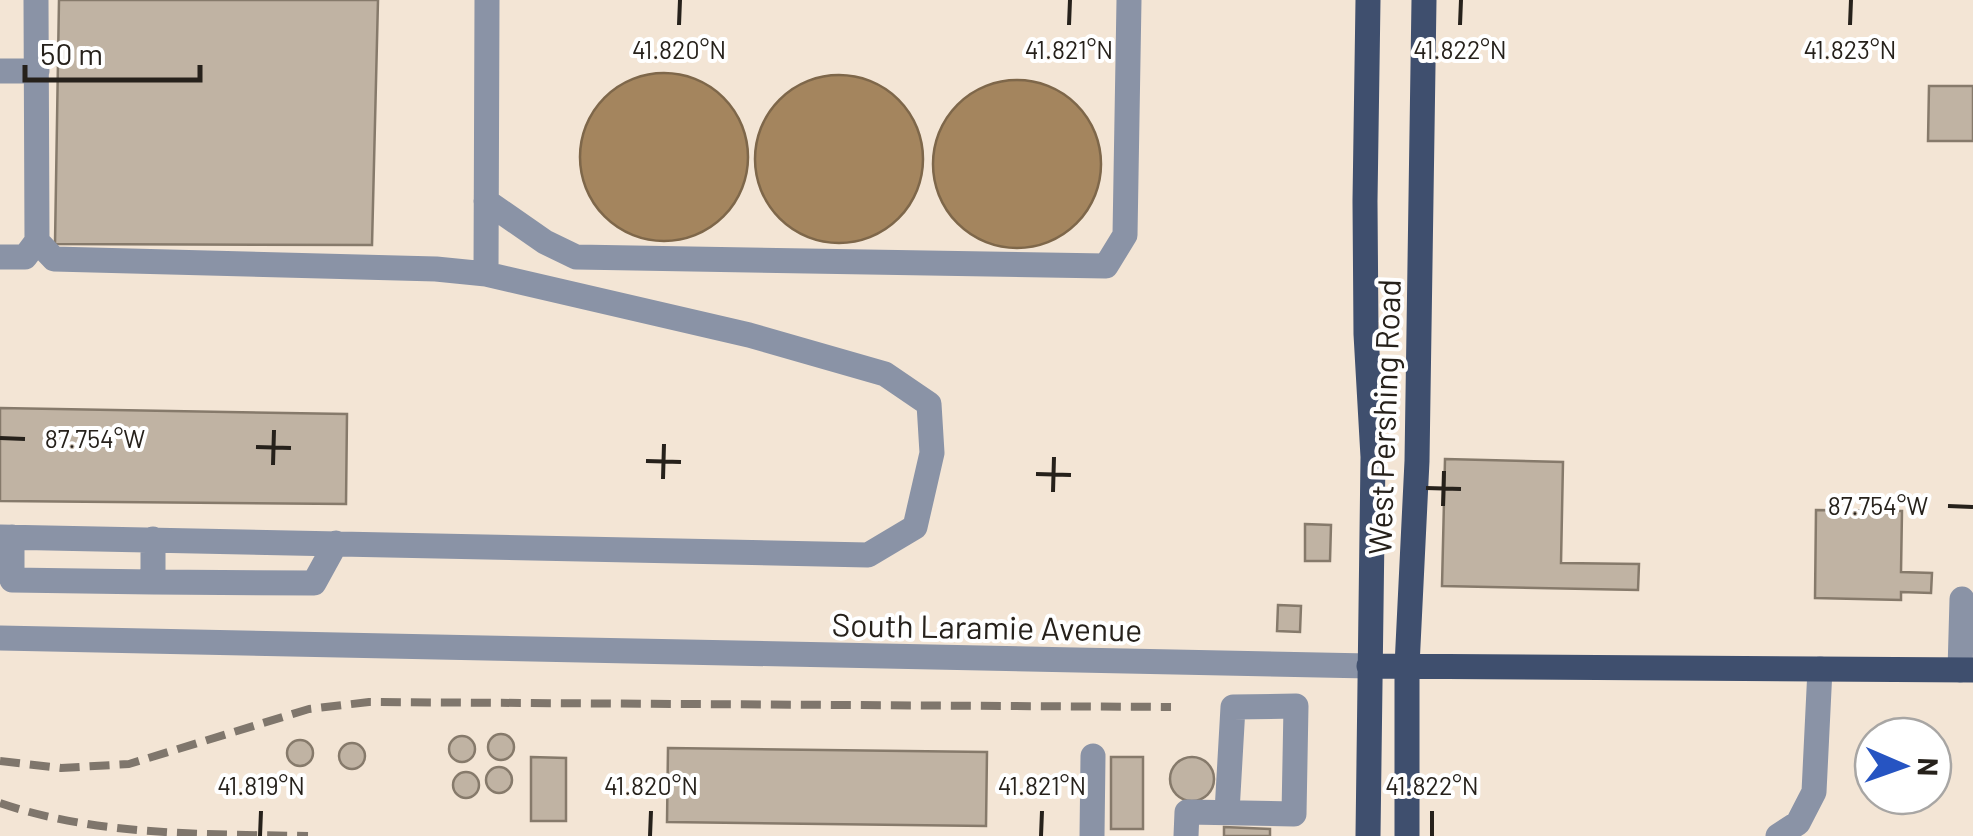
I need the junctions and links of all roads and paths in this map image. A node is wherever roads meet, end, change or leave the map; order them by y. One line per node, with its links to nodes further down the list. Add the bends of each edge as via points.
1 (36, 0): 7 (street)
2 (486, 0): 8 (street)
3 (1129, 0): 8 (street, via 1125,236 1106,266 576,257)
4 (1368, 0): 17 (main road, West Pershing Road)
5 (1424, 0): 18 (main road, West Pershing Road)
6 (0, 71): 7 (street)
7 (36, 72): 9 (street)
8 (486, 201): 10 (street)
9 (29, 254): 10 (street)
10 (486, 274): 13 (street, via 885,374 929,404 932,453 916,527 868,555)
11 (6, 537): 12 (street); 14 (street, via 12,580)
12 (154, 540): 13 (street); 14 (street)
13 (336, 543): 14 (street, via 314,584)
14 (154, 582)
15 (1962, 598): 20 (street)
16 (0, 638): 17 (street, South Laramie Avenue)
17 (1369, 666): 18 (main road, South Laramie Avenue); 25 (main road, West Pershing Road)
18 (1408, 666): 19 (main road, South Laramie Avenue); 26 (main road, West Pershing Road)
19 (1820, 669): 20 (main road, South Laramie Avenue); 27 (street, via 1814,792 1798,823)
20 (1967, 670)
21 (1094, 756): 23 (street)
22 (1227, 812): 22 (street, via 1294,814 1296,706 1233,707); 24 (street, via 1187,812)
23 (1092, 836)
24 (1186, 836)
25 (1368, 836)
26 (1407, 836)
27 (1778, 836)

